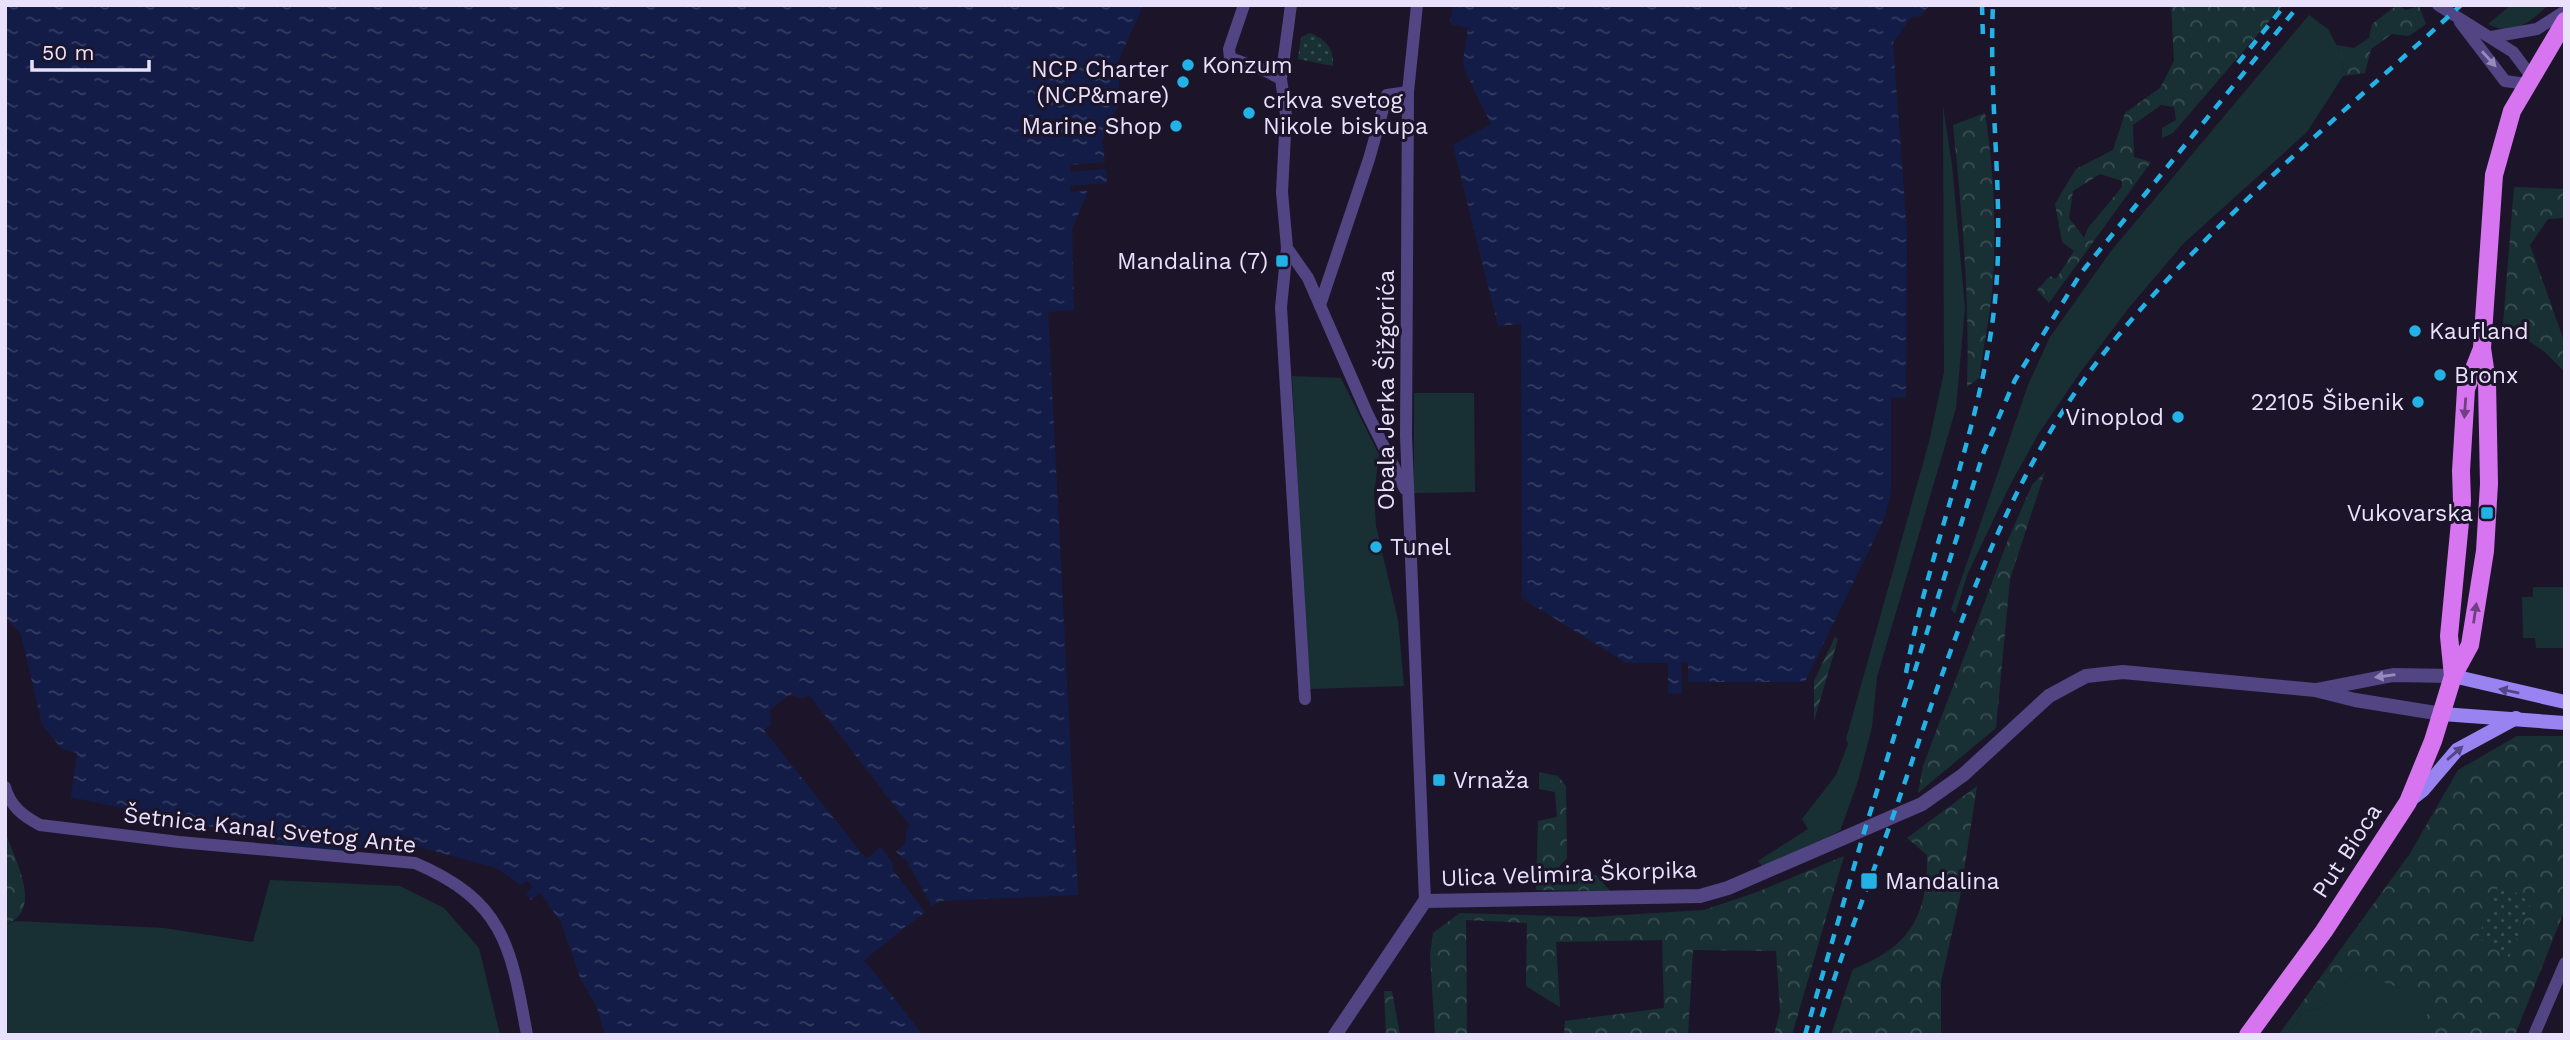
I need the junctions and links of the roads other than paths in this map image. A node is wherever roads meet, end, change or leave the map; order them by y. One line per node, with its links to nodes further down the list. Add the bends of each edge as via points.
1 (1244, 5): 9 (street, via 1230,58)
2 (1291, 5): 9 (street)
3 (1417, 5): 11 (street, Obala Jerka Šižgorića)
4 (2438, 5): 6 (street)
5 (2565, 11): 8 (street, via 2537,29)
6 (2458, 19): 8 (street); 10 (street, one-way to 10, via 2505,81)
7 (2565, 22): 10 (main road)
8 (2491, 37): 10 (street, via 2513,52)
9 (1281, 79): 12 (street, via 1286,115 1282,192)
10 (2529, 80): 14 (main road, via 2512,111 2494,175)
11 (1408, 92): 13 (street, via 1387,95); 15 (street, Obala Jerka Šižgorića)
12 (1287, 248): 13 (street); 18 (street, via 1281,307)
13 (1320, 306): 15 (street)
14 (2482, 348): 16 (main road, one-way to 16, via 2466,389 2462,501 2449,636); 16 (main road, one-way to 14, via 2470,645 2485,551 2489,433)
15 (1407, 494): 25 (street, Obala Jerka Šižgorića)
16 (2453, 676): 17 (street, Ulica Velimira Škorpika, one-way to 17, via 2393,675); 19 (main road, one-way to 16); 20 (main road, Put Bioca)
17 (2315, 690): 20 (street, Ulica Velimira Škorpika); 25 (street, Ulica Velimira Škorpika, via 2123,672 2086,676 2049,696 1963,775 1922,804 1728,888 1700,895)
18 (1305, 699)
19 (2565, 702)
20 (2442, 713): 21 (main road); 24 (main road, Put Bioca)
21 (2516, 718): 22 (main road); 24 (main road, one-way to 21, via 2457,750)
22 (2565, 723)
23 (5, 787): 27 (street, Šetnica Kanal Svetog Ante, via 23,816 40,825 415,863 447,877 471,893 504,935)
24 (2408, 802): 29 (main road, Put Bioca, via 2324,931)
25 (1426, 901): 28 (street, Ulica Velimira Škorpika)
26 (2565, 963): 30 (street)
27 (527, 1035)
28 (1335, 1035)
29 (2248, 1035)
30 (2534, 1035)

